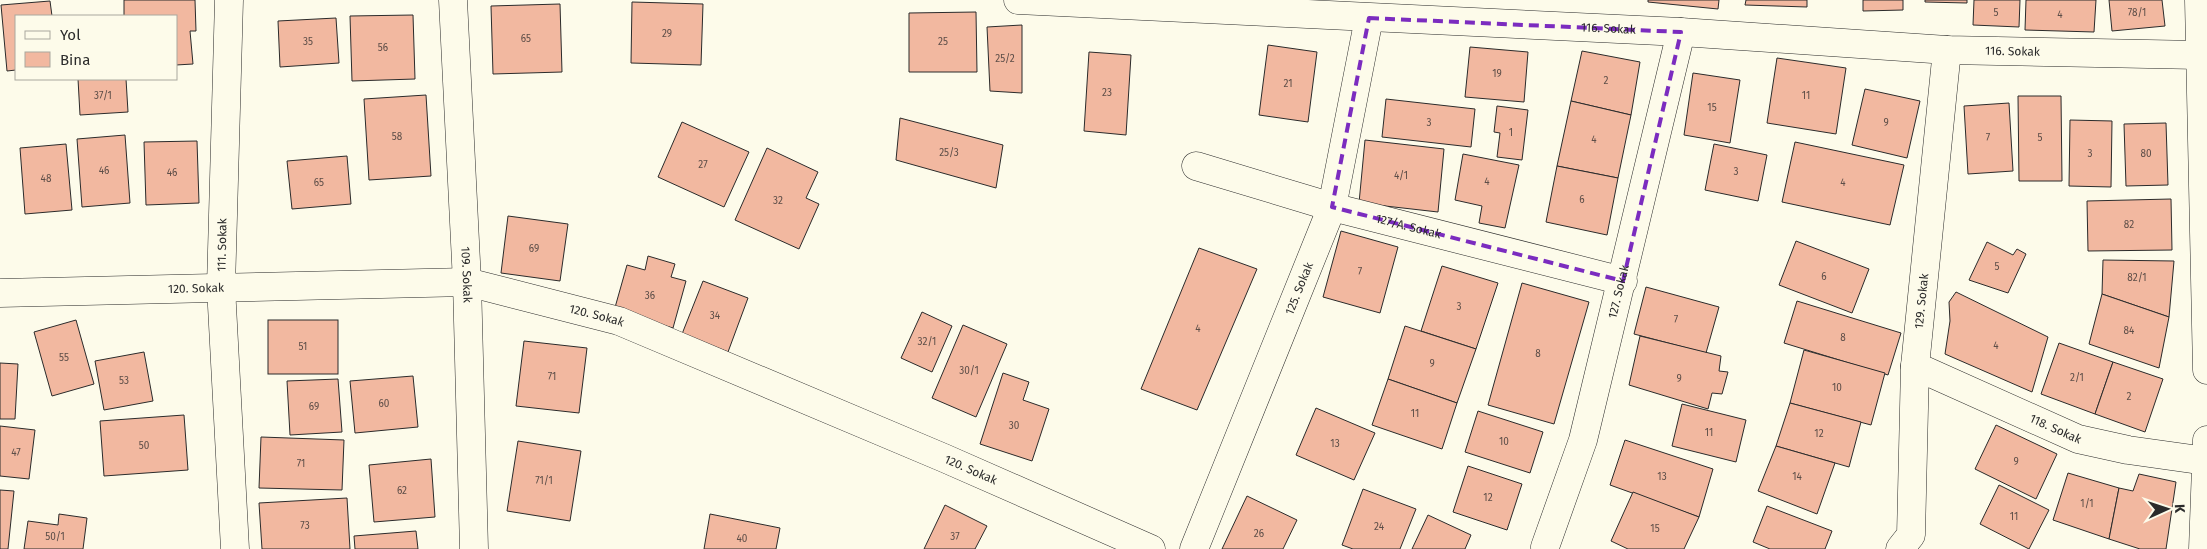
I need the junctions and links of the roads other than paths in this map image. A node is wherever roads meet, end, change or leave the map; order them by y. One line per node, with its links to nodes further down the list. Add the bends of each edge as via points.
1 (229, 0): 13 (street, 111. Sokak)
2 (453, 0): 12 (street, 109. Sokak)
3 (1018, 0): 5 (street, 116. Sokak)
4 (2199, 0): 8 (street)
5 (1369, 18): 6 (street, 116. Sokak); 10 (street, 125. Sokak)
6 (1681, 32): 7 (street, 116. Sokak); 11 (street, 127. Sokak)
7 (1947, 50): 8 (street, 116. Sokak); 15 (street, 129. Sokak)
8 (2199, 55): 16 (street)
9 (1196, 166): 10 (street, 127/A. Sokak)
10 (1332, 206): 11 (street, 127/A. Sokak); 22 (street, 125. Sokak)
11 (1623, 281): 18 (street, 127. Sokak, via 1583,440)
12 (467, 282): 13 (street, 120. Sokak); 20 (street, 109. Sokak); 21 (street, 120. Sokak, via 619,321)
13 (221, 287): 14 (street, 120. Sokak); 19 (street, 111. Sokak)
14 (0, 294)
15 (1915, 366): 17 (street, 118. Sokak, via 2078,439 2128,450); 23 (street, 129. Sokak, via 1911,534)
16 (2207, 370)
17 (2206, 451): 24 (street)
18 (1545, 547)
19 (235, 549)
20 (474, 549)
21 (1151, 549)
22 (1194, 549)
23 (1900, 549)
24 (2203, 549)

